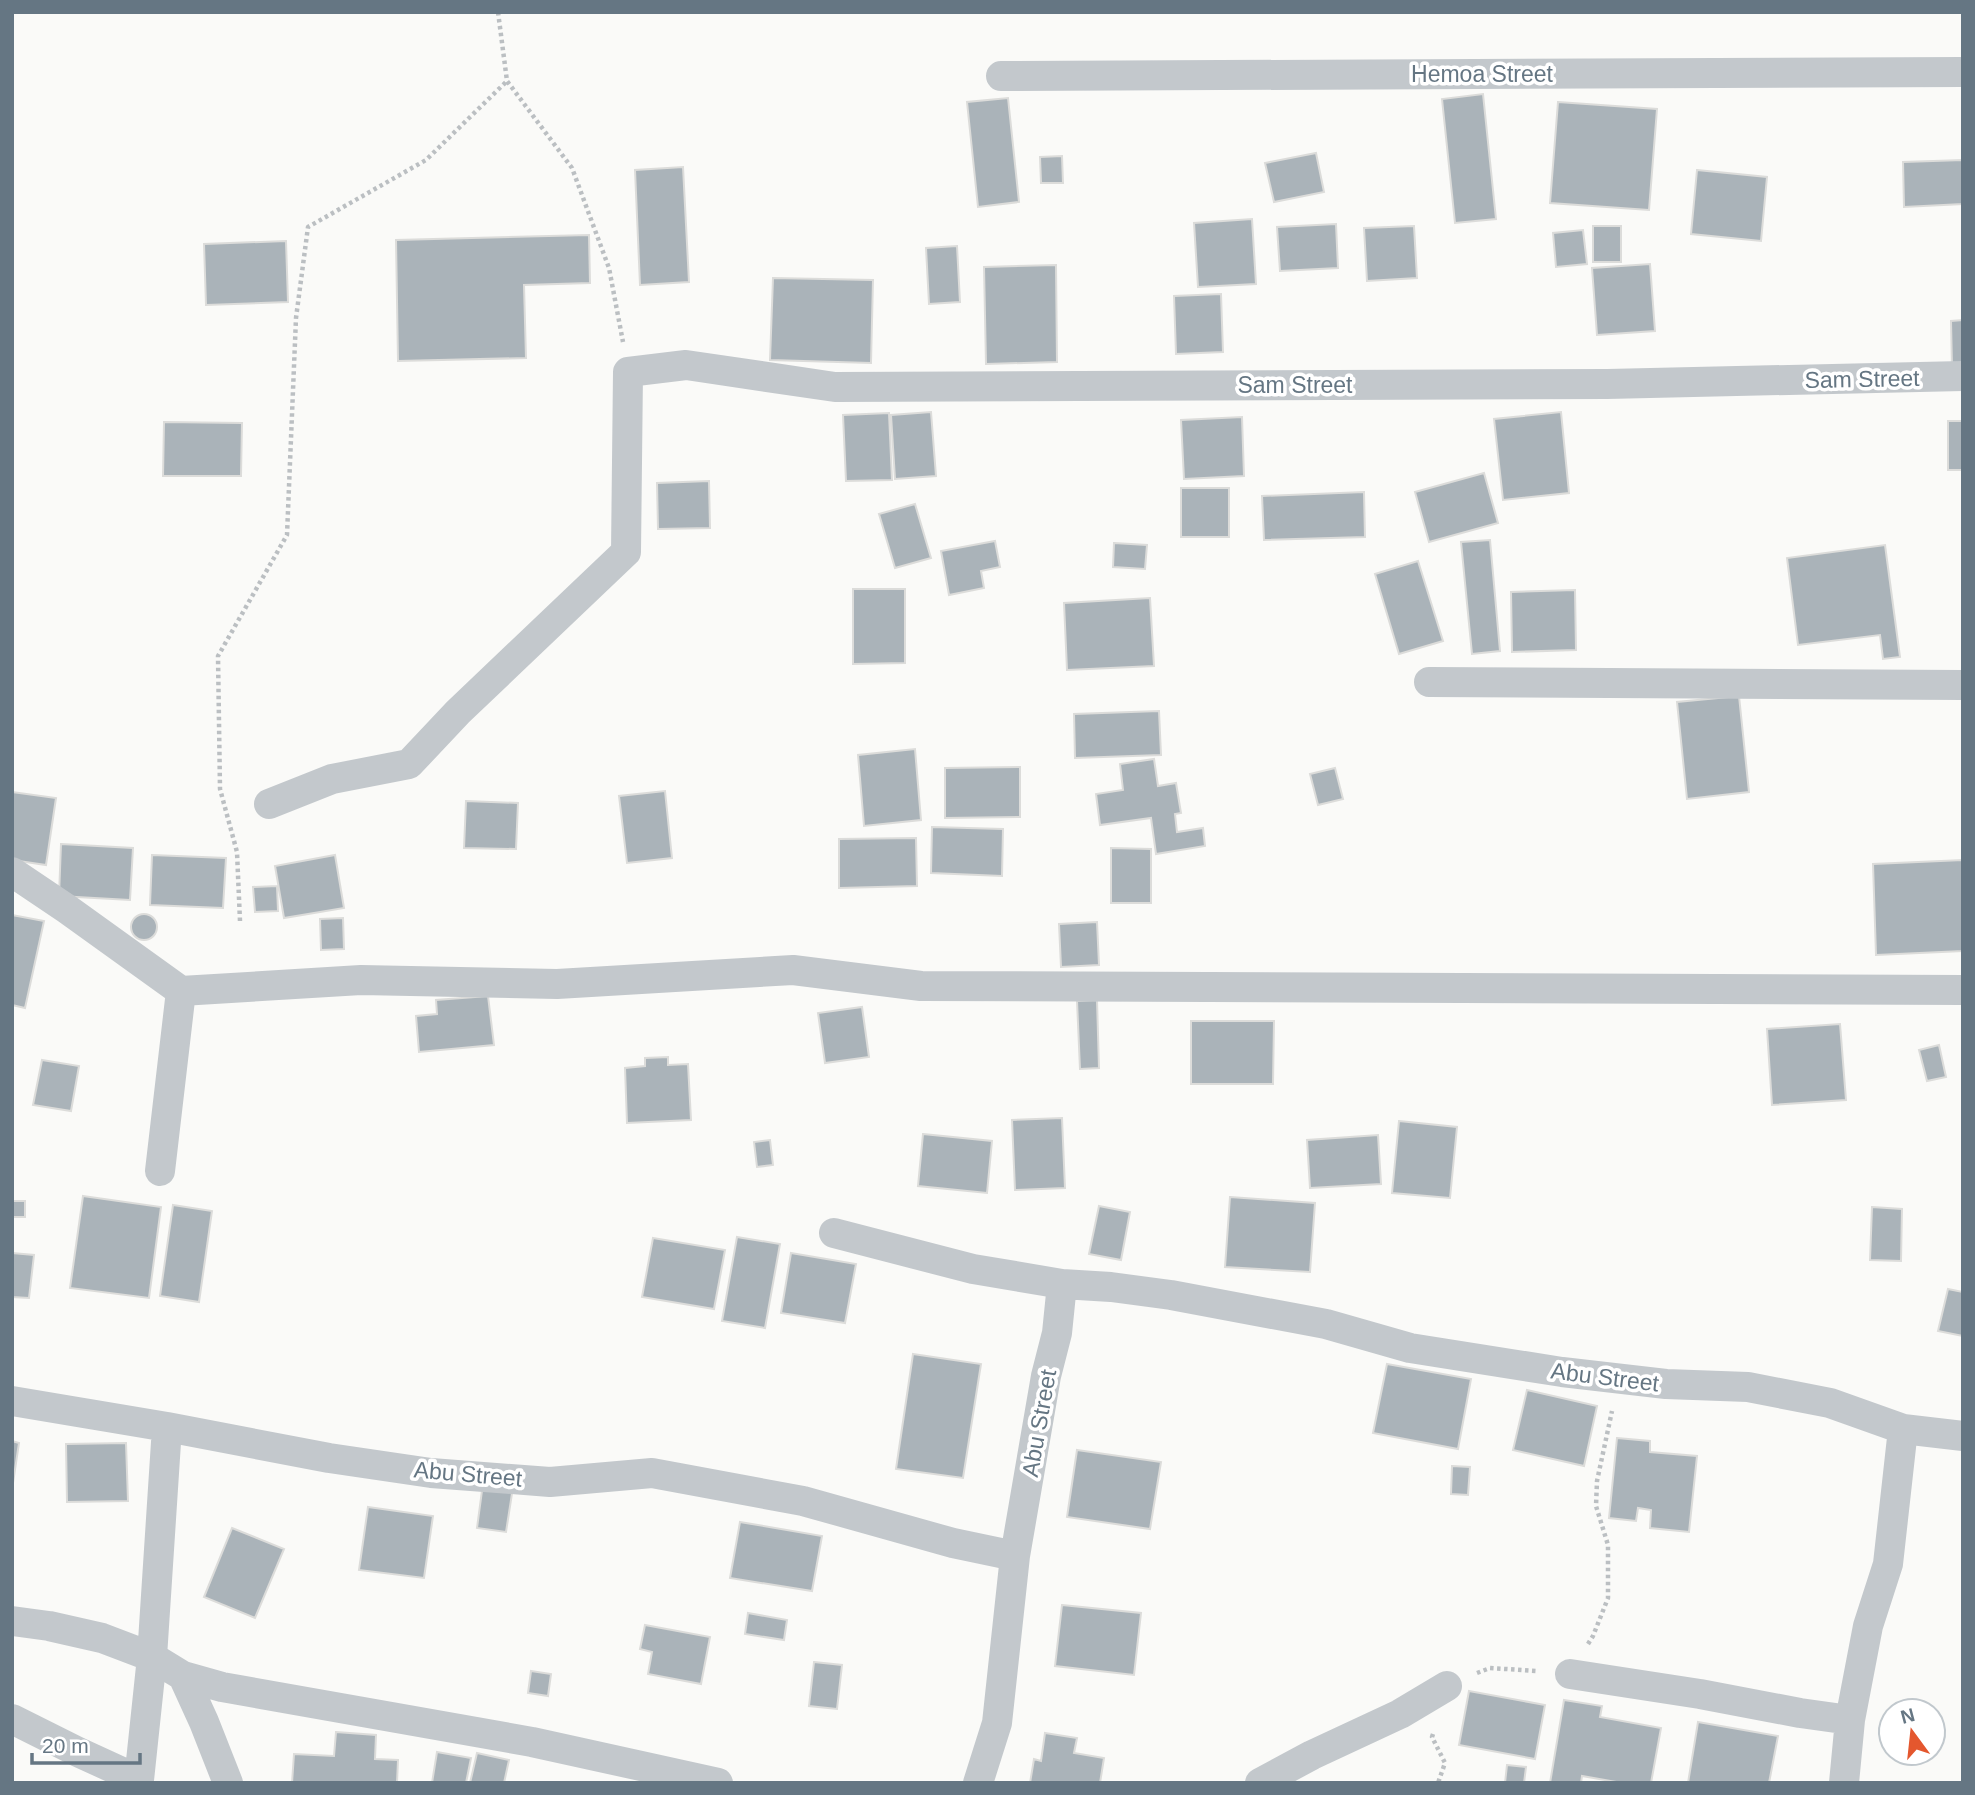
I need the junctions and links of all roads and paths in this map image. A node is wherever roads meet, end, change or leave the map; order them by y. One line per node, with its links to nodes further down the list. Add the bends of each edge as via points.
1 (498, 12): 4 (path)
2 (1963, 72): 3 (street, Hemoa Street)
3 (1001, 76)
4 (507, 81): 5 (path, via 572,168 609,268); 11 (path, via 426,160 308,227 296,318 287,535 218,656 220,789 237,852)
5 (628, 372): 6 (street, Sam Street, via 686,365 835,387 1607,384); 9 (street, via 626,552 410,764 332,779)
6 (1963, 376)
7 (1429, 682): 8 (street)
8 (1963, 685)
9 (269, 804)
10 (12, 872): 13 (street)
11 (240, 921)
12 (1963, 990): 13 (street, via 921,986 793,970 557,984 360,980)
13 (181, 991): 14 (street)
14 (160, 1171)
15 (834, 1233): 16 (street, via 973,1269)
16 (1062, 1284): 17 (street, Abu Street, via 1171,1295 1326,1324 1410,1348); 22 (street, Abu Street, via 1058,1333 1046,1376)
17 (1666, 1384): 20 (street, Abu Street, via 1748,1387 1830,1403); 25 (path, via 1612,1410 1596,1506 1608,1545 1608,1598 1593,1636)
18 (12, 1401): 19 (street, Abu Street)
19 (167, 1427): 22 (street, Abu Street, via 431,1473 550,1482 652,1473 803,1501 953,1544); 24 (street)
20 (1903, 1429): 21 (street, Abu Street); 29 (street, via 1888,1564 1868,1626)
21 (1963, 1436)
22 (1015, 1556): 33 (street, via 997,1723)
23 (12, 1621): 24 (street, via 102,1638)
24 (152, 1657): 26 (street); 30 (street)
25 (1570, 1674): 27 (path, via 1490,1668); 29 (street)
26 (183, 1676): 31 (street); 32 (street, via 222,1687 532,1742)
27 (1447, 1686): 34 (street); 35 (path, via 1432,1737 1445,1763)
28 (12, 1719): 30 (street)
29 (1850, 1720): 36 (street)
30 (139, 1781)
31 (228, 1783)
32 (718, 1783)
33 (978, 1783)
34 (1260, 1783)
35 (1438, 1783)
36 (1844, 1783)

